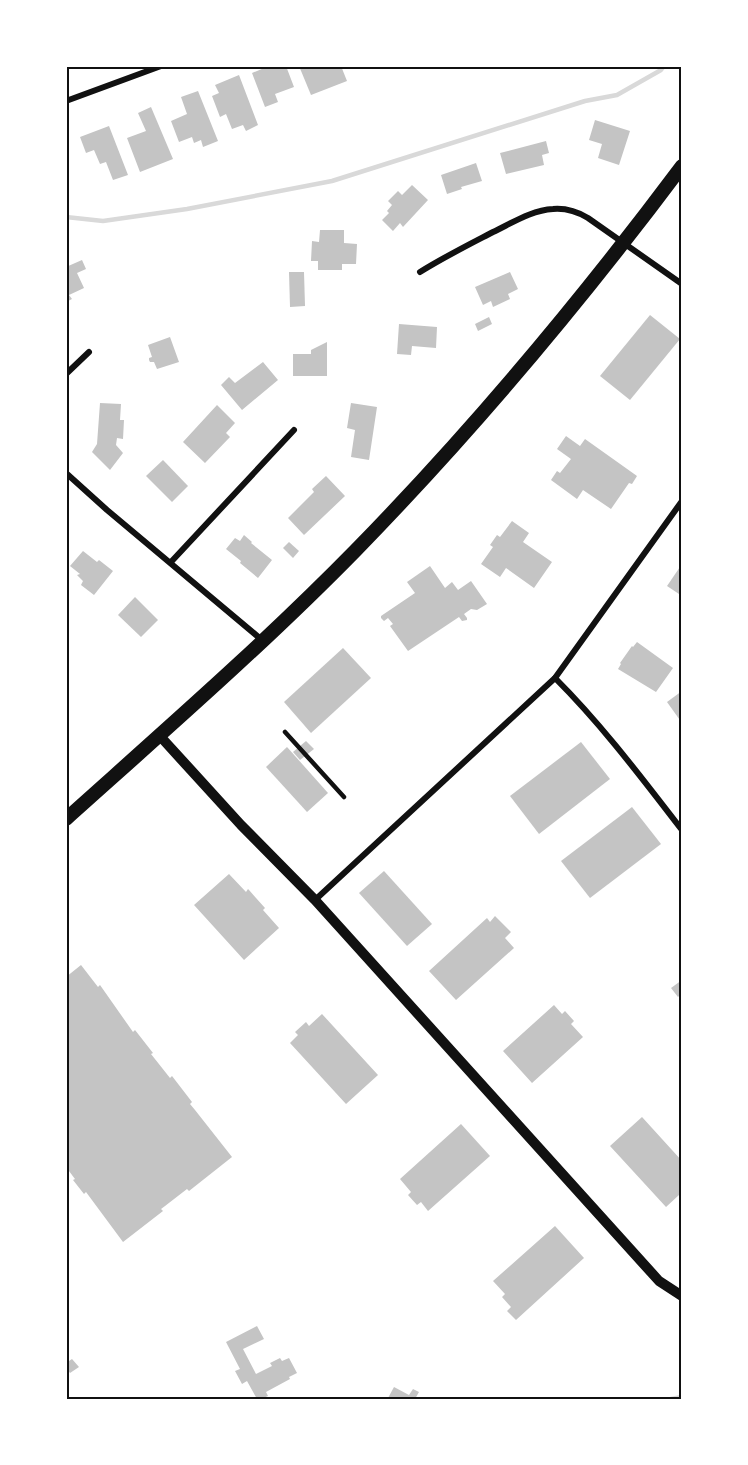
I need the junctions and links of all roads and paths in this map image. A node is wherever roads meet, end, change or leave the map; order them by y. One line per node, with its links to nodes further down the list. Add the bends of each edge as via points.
1 (161, 66): 2 (street)
2 (66, 101)
3 (682, 166): 4 (main road)
4 (625, 243): 5 (street, via 577,212 554,208 520,218); 6 (street); 13 (main road, via 434,467)
5 (420, 272)
6 (682, 284)
7 (89, 352): 8 (street)
8 (66, 374)
9 (294, 430): 12 (street)
10 (66, 473): 12 (street)
11 (682, 501): 14 (street)
12 (171, 562): 13 (street)
13 (263, 640): 16 (main road)
14 (555, 678): 19 (street, via 624,754); 20 (street)
15 (285, 732): 17 (lane)
16 (159, 735): 18 (main road); 20 (street)
17 (344, 797)
18 (66, 819)
19 (682, 830)
20 (315, 900): 21 (street, via 659,1281)
21 (682, 1296)

